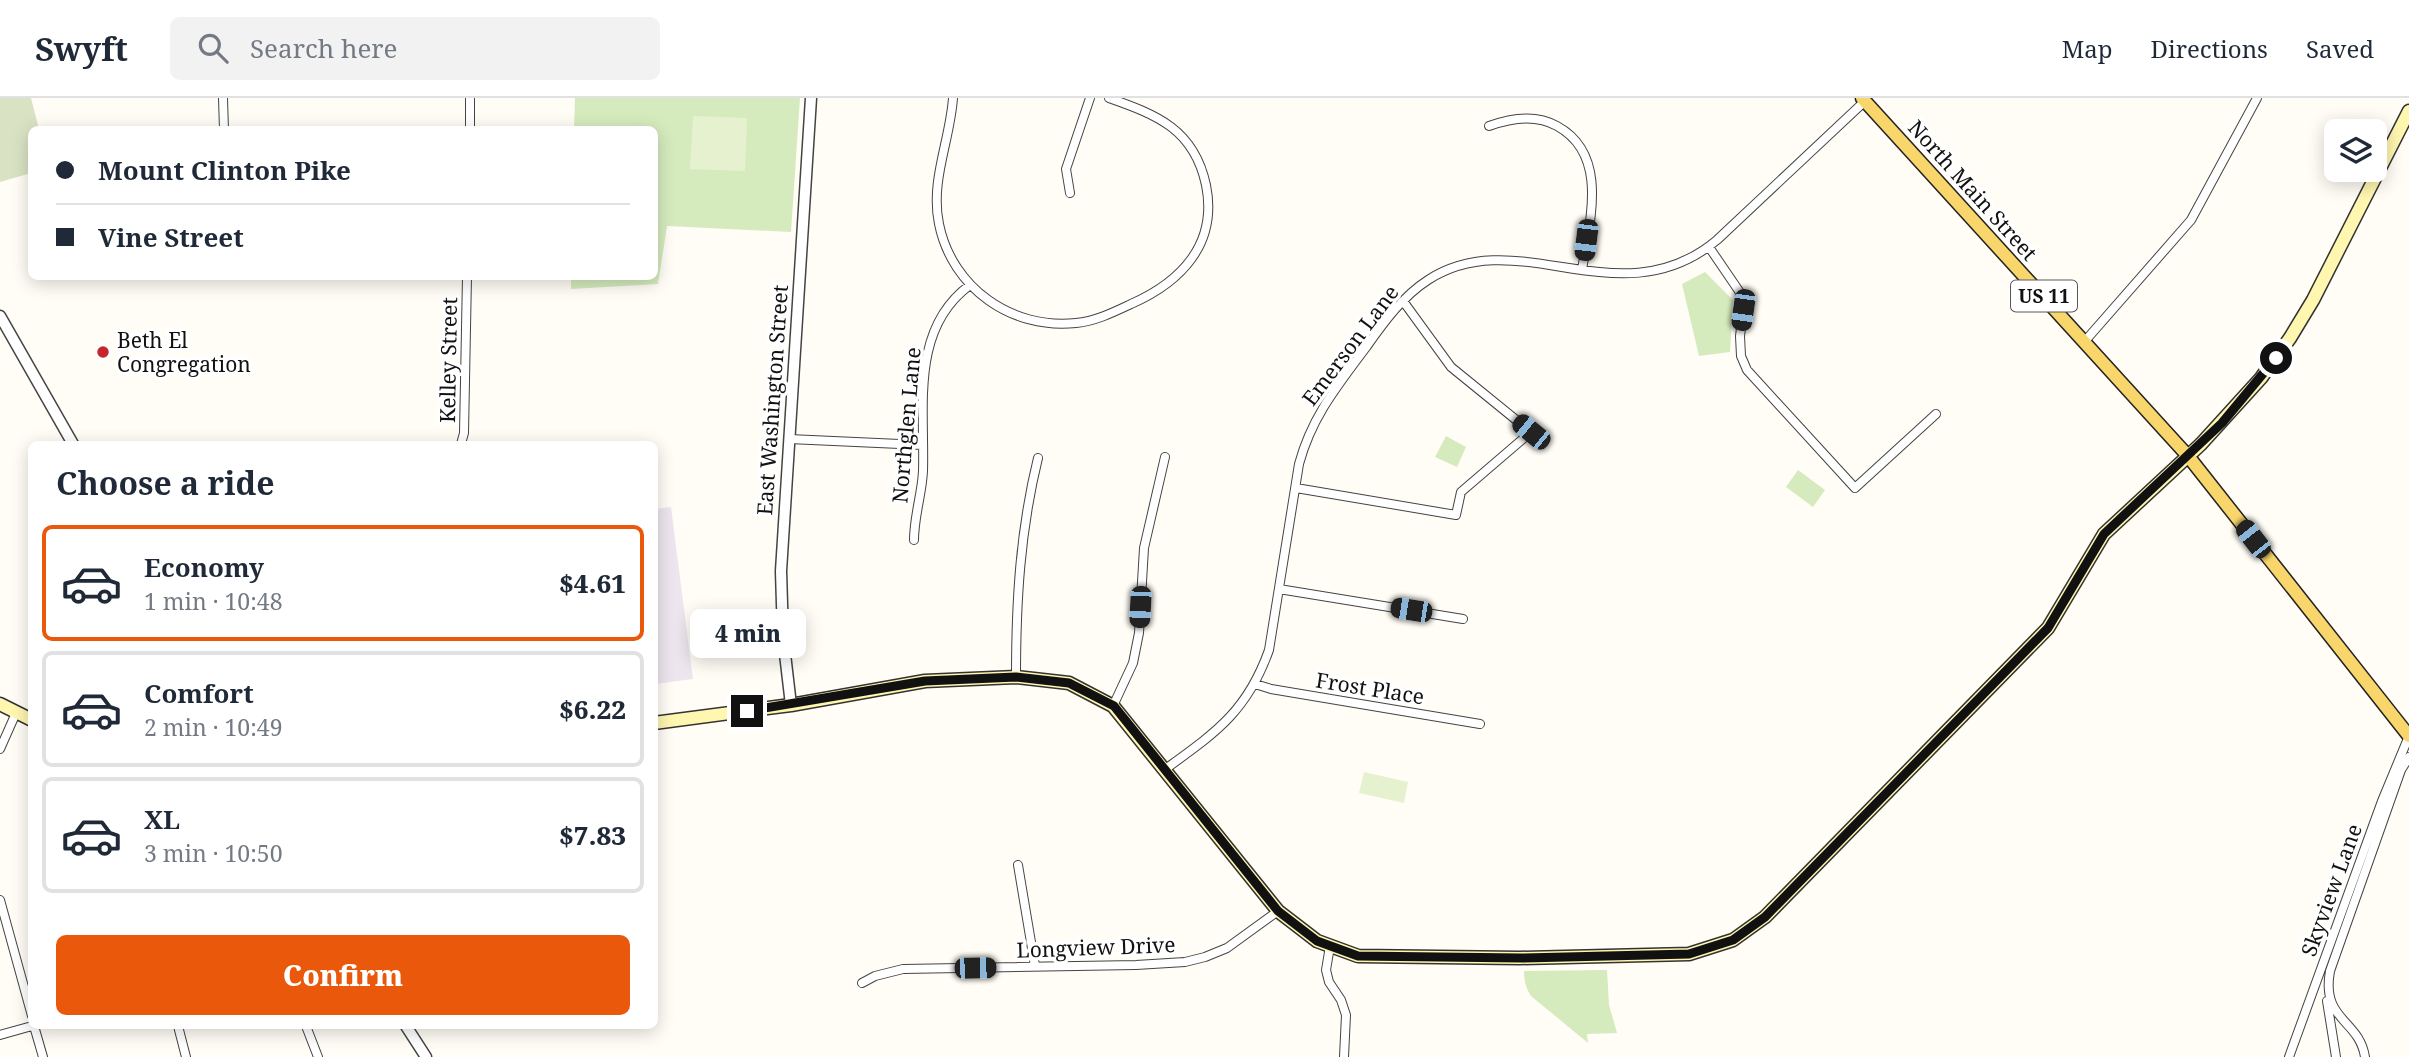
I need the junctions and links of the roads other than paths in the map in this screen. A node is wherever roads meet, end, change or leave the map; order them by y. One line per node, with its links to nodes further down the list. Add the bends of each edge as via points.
1 (223, 98): 10 (street)
2 (470, 98): 11 (street)
3 (811, 98): 22 (street, East Washington Street)
4 (953, 98): 17 (street, via 937,186 937,215 946,246)
5 (1090, 98): 13 (street, via 1066,169)
6 (1109, 98): 17 (street, via 1166,122 1199,162 1208,215 1202,239 1187,265 1157,292 1102,317 1075,323 1022,318 990,302)
7 (2257, 98): 20 (street, via 2191,220)
8 (1864, 100): 14 (street, Emerson Lane); 20 (main road, North Main Street / US 11)
9 (2409, 111): 26 (main road, via 2290,338 2250,392)
10 (224, 126)
11 (470, 126)
12 (1489, 126): 15 (street, via 1524,118 1548,122 1571,136 1585,154 1592,191)
13 (1070, 193)
14 (1709, 247): 15 (street, Emerson Lane, via 1681,264 1654,272 1621,275); 21 (street, via 1744,306 1740,336 1747,370 1855,488)
15 (1582, 270): 18 (street, Emerson Lane, via 1511,261 1463,264 1427,280)
16 (467, 280): 24 (street, Kelley Street)
17 (970, 285): 25 (street, Northglen Lane, via 947,308 927,351)
18 (1403, 301): 29 (street, Emerson Lane, via 1315,420); 29 (street, via 1451,367 1531,432 1461,492 1456,515)
19 (0, 316): 23 (street)
20 (2085, 341): 26 (main road, North Main Street / US 11)
21 (1936, 414)
22 (789, 439): 25 (street); 36 (street, East Washington Street, via 781,594)
23 (72, 441)
24 (462, 441)
25 (922, 445): 30 (street, Northglen Lane)
26 (2188, 456): 42 (main road, North Main Street / US 11); 49 (main road, via 2104,534 2048,628 1765,917 1733,940 1689,954 1615,957 1358,956)
27 (1165, 457): 37 (street, via 1144,548 1133,663)
28 (1038, 458): 33 (street, via 1020,564)
29 (1296, 488): 31 (street, Emerson Lane)
30 (914, 540)
31 (1279, 589): 32 (street); 34 (street, Emerson Lane, via 1269,650)
32 (1463, 619)
33 (1016, 677): 36 (main road, via 925,681); 37 (main road, via 1069,683)
34 (1255, 684): 41 (street, Frost Place); 45 (street, Emerson Lane, via 1233,716)
35 (0, 704): 38 (main road)
36 (791, 705): 40 (main road)
37 (1114, 706): 45 (main road)
38 (16, 713): 39 (main road); 43 (street)
39 (28, 718)
40 (658, 722)
41 (1480, 723)
42 (2409, 736): 65 (street, Skyview Lane)
43 (0, 749)
44 (2409, 757): 52 (street, via 2330,971)
45 (1164, 770): 48 (main road)
46 (1018, 865): 50 (street)
47 (0, 900): 53 (street)
48 (1278, 911): 49 (main road); 50 (street, Longview Drive, via 1233,945 1192,961)
49 (1330, 946): 64 (street, via 1326,971 1346,1015)
50 (1035, 967): 51 (street, Longview Drive, via 903,969)
51 (862, 983)
52 (2327, 992): 66 (street); 67 (street)
53 (28, 1002)
54 (28, 1027): 59 (street)
55 (34, 1029): 60 (street)
56 (179, 1029): 61 (street)
57 (307, 1029): 62 (street)
58 (408, 1029): 63 (street)
59 (0, 1035)
60 (43, 1057)
61 (186, 1057)
62 (318, 1057)
63 (426, 1057)
64 (1344, 1057)
65 (2289, 1057)
66 (2336, 1057)
67 (2365, 1057)

